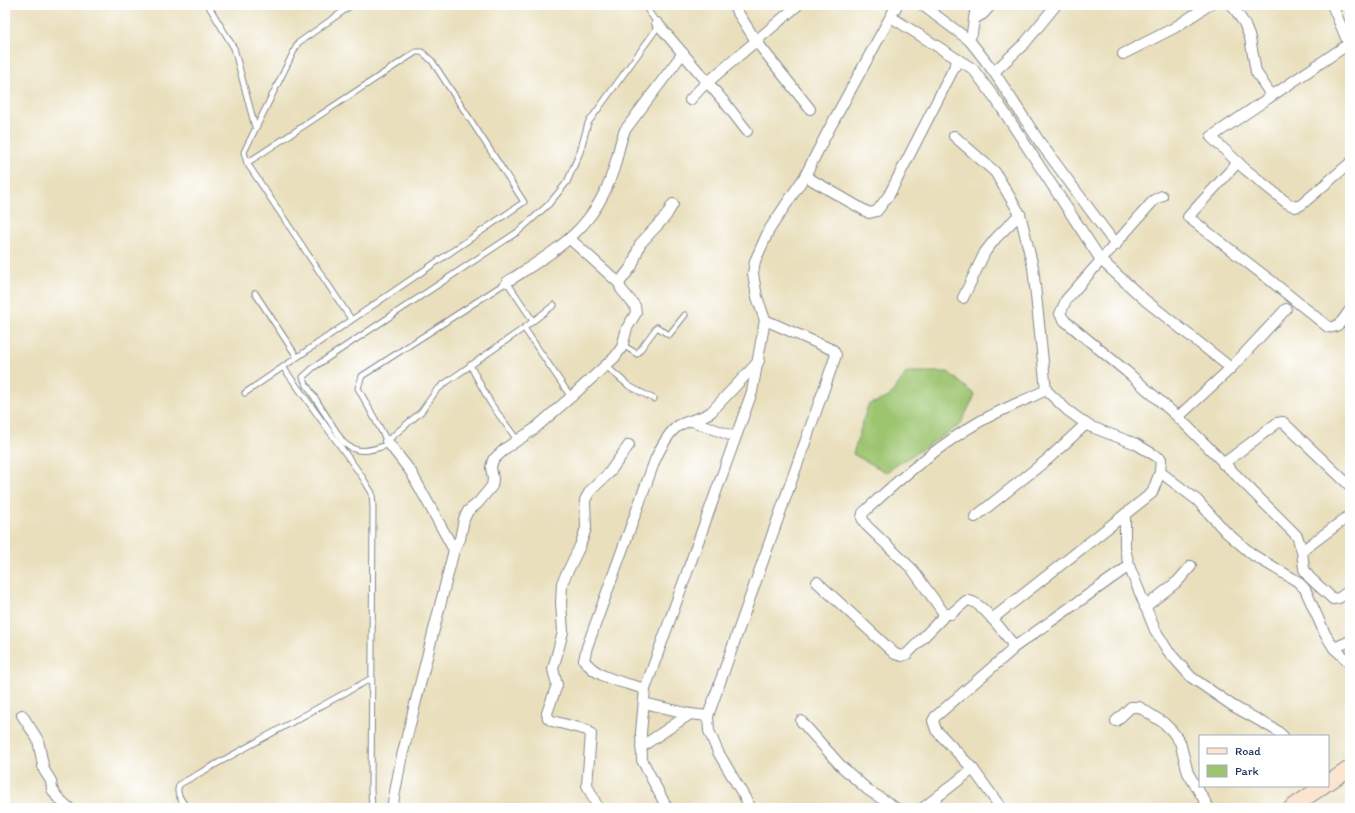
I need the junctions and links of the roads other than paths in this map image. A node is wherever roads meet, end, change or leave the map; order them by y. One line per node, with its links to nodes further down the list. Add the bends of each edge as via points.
1 (208, 5): 28 (lane, via 234,48)
2 (352, 5): 28 (lane, via 298,43)
3 (644, 5): 16 (lane)
4 (733, 5): 18 (street)
5 (798, 5): 18 (street)
6 (897, 5): 14 (street)
7 (922, 5): 17 (street)
8 (976, 5): 15 (street)
9 (991, 5): 15 (street)
10 (1056, 5): 23 (street, via 1025,43)
11 (1209, 5): 21 (street, via 1174,28)
12 (1232, 5): 25 (street, via 1250,38 1256,72)
13 (1332, 5): 19 (street)
14 (891, 17): 22 (street); 34 (street)
15 (974, 19): 17 (street)
16 (657, 23): 20 (street); 69 (lane, via 655,31 588,122 572,172 549,204 519,231 314,366 303,377 349,448 358,452)
17 (969, 40): 23 (street)
18 (756, 41): 24 (street); 27 (street)
19 (1349, 45): 25 (street)
20 (683, 53): 24 (street); 38 (street, via 625,130 620,140 614,171 601,202)
21 (1123, 54)
22 (958, 60): 34 (street, via 892,190 877,211 869,213); 40 (street, via 982,78)
23 (994, 72): 39 (street, via 1039,140)
24 (708, 82): 26 (street); 29 (street)
25 (1271, 95): 31 (street, via 1211,137)
26 (690, 100)
27 (810, 109)
28 (255, 127): 32 (lane, via 244,152)
29 (747, 131)
30 (954, 136): 37 (street, via 995,172)
31 (1238, 162): 33 (street, via 1295,207 1301,205); 47 (street, via 1188,217 1328,328 1338,326)
32 (247, 163): 49 (lane); 49 (lane, via 416,52 425,53 432,61 524,202)
33 (1350, 163)
34 (805, 176): 50 (street, via 769,230 755,261 753,274)
35 (1162, 196): 39 (street, via 1154,200)
36 (672, 204): 42 (street, via 666,216 640,244 634,262)
37 (1020, 214): 44 (street, via 985,252); 60 (street, via 1033,267)
38 (570, 239): 41 (street); 42 (street)
39 (1116, 245): 40 (street)
40 (1101, 260): 59 (street, via 1146,301); 64 (street, via 1066,300 1060,314 1065,322)
41 (507, 282): 51 (lane); 69 (lane, via 362,376 358,388)
42 (619, 283): 53 (street, via 635,306 636,313 627,328)
43 (255, 293): 54 (lane)
44 (963, 298)
45 (554, 305): 51 (lane)
46 (1286, 309): 59 (street)
47 (1350, 310)
48 (685, 315): 53 (lane, via 669,335 656,327 637,354)
49 (351, 319): 54 (lane)
50 (765, 320): 55 (street); 95 (street, via 833,350 836,356)
51 (533, 321): 52 (lane)
52 (524, 328): 56 (lane); 62 (lane)
53 (623, 345): 57 (street)
54 (297, 357): 58 (lane)
55 (759, 361): 65 (street, via 711,412); 67 (street, via 752,392)
56 (470, 365): 68 (lane, via 491,404); 69 (lane, via 440,387 421,412)
57 (606, 366): 62 (street); 63 (lane, via 629,386)
58 (282, 367): 61 (lane); 90 (lane, via 362,475 372,493)
59 (1232, 368): 64 (street)
60 (1046, 390): 66 (street); 84 (street, via 980,422 949,442 890,487 863,513 862,518 866,525 912,569)
61 (245, 394)
62 (571, 397): 68 (street)
63 (654, 399)
64 (1178, 417): 71 (street)
65 (692, 421): 67 (street); 91 (street, via 679,425 673,431 654,460 584,660 596,673)
66 (1086, 424): 72 (street, via 1136,444 1161,459); 76 (street, via 1048,459)
67 (735, 437): 91 (street)
68 (518, 441): 77 (street, via 492,460 492,486 468,511 460,540)
69 (388, 442): 77 (street, via 411,472)
70 (629, 445): 108 (street, via 585,500 586,528 562,584 563,632 553,669 557,685 547,713 552,721 587,730 590,734 587,785)
71 (1223, 464): 73 (street, via 1276,423 1284,422); 78 (street, via 1297,536)
72 (1160, 472): 74 (street, via 1152,493); 88 (street, via 1196,500 1226,532 1253,555 1297,581 1305,589 1316,617)
73 (1350, 486)
74 (1125, 514): 79 (street, via 1125,548); 85 (street)
75 (1350, 515): 78 (street)
76 (975, 518)
77 (454, 550): 107 (street, via 401,760)
78 (1302, 551): 82 (street, via 1304,569 1309,577 1333,599)
79 (1130, 566): 83 (street); 87 (street)
80 (1192, 566): 83 (street, via 1178,581)
81 (817, 582): 84 (street, via 895,654 902,656 907,654)
82 (1350, 590)
83 (1145, 607): 98 (street, via 1168,651 1191,677)
84 (946, 614): 85 (street, via 951,614 969,600)
85 (992, 619): 87 (street, via 1012,643)
86 (1350, 641): 88 (street)
87 (1013, 648): 101 (street, via 935,717 933,722 936,730)
88 (1334, 648): 89 (street)
89 (1350, 663)
90 (372, 678): 105 (lane, via 180,784 177,792); 106 (lane)
91 (645, 689): 92 (street)
92 (644, 703): 93 (street); 99 (street)
93 (690, 714): 95 (street); 99 (street)
94 (22, 715): 104 (street, via 38,740 44,770 51,781 52,789)
95 (708, 716): 110 (street, via 709,731 718,752)
96 (802, 721): 111 (street, via 841,766 868,790)
97 (1116, 721): 114 (street, via 1131,707 1139,708 1164,723 1180,742 1188,773)
98 (1282, 735)
99 (641, 747): 109 (street, via 642,760)
100 (1350, 768): 102 (street)
101 (973, 769): 112 (street); 113 (street)
102 (1329, 782)
103 (1321, 787): 115 (street)
104 (69, 808)
105 (187, 808)
106 (372, 808)
107 (392, 808)
108 (598, 808)
109 (667, 808)
110 (751, 808)
111 (896, 808)
112 (922, 808)
113 (1001, 808)
114 (1209, 808)
115 (1291, 808)

